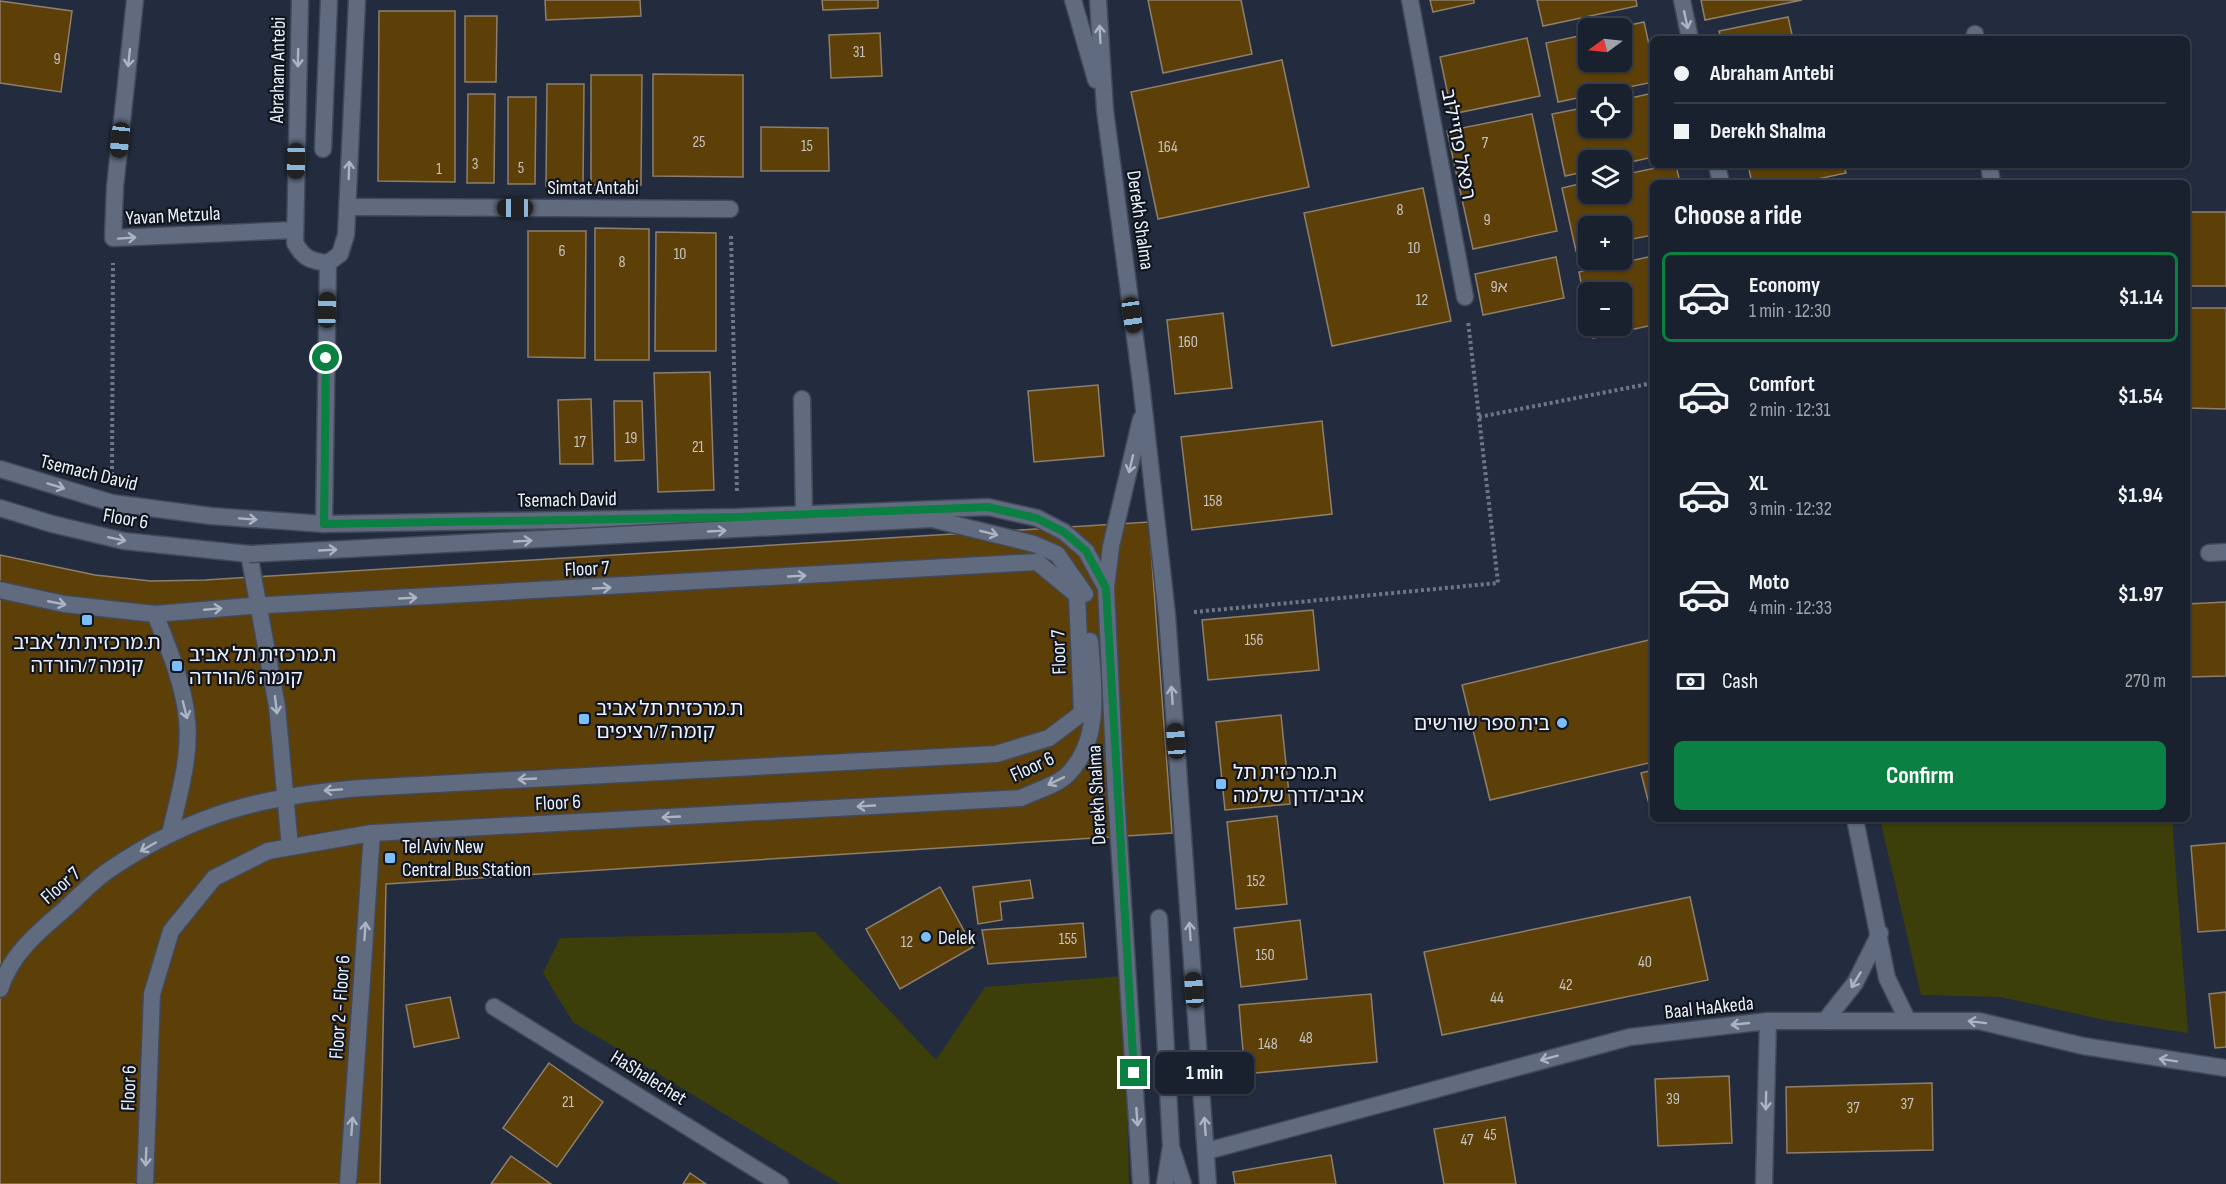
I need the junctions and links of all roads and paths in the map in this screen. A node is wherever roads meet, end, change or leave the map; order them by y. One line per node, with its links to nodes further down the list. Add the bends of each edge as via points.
1 (135, 0): 15 (street, Yavan Metzula, one-way to 15)
2 (300, 0): 14 (street, Abraham Antebi, one-way to 14)
3 (329, 0): 11 (street)
4 (357, 0): 12 (street, one-way to 4)
5 (1073, 0): 10 (street, Derekh Shalma)
6 (1098, 0): 10 (street, Derekh Shalma, one-way to 6)
7 (1410, 0): 17 (street, רפאל פוזיילוב)
8 (1682, 0): 9 (street, one-way to 9)
9 (1689, 36)
10 (1105, 110): 20 (street, Derekh Shalma)
11 (323, 149)
12 (348, 207): 13 (street, Simtat Antabi); 16 (street, via 340,254)
13 (730, 209): 26 (path)
14 (295, 230): 15 (street, Yavan Metzula, one-way to 14); 16 (street, Abraham Antebi, via 295,243 301,254 311,261)
15 (113, 238): 23 (path)
16 (328, 263): 27 (street)
17 (1465, 297): 21 (path)
18 (1650, 384): 21 (path)
19 (802, 399): 25 (street)
20 (1144, 407): 29 (street, Derekh Shalma, one-way to 29, via 1111,546); 32 (street, Derekh Shalma)
21 (1479, 417): 32 (path, via 1497,583)
22 (0, 469): 23 (street, Tsemach David, one-way to 23)
23 (112, 503): 27 (street, Tsemach David, one-way to 27, via 211,516)
24 (0, 508): 28 (street, Floor 6, one-way to 28, via 124,541)
25 (804, 513): 26 (street, Tsemach David); 29 (street, Tsemach David, via 988,507 1036,518 1064,532 1086,551)
26 (737, 517): 27 (street, Tsemach David)
27 (324, 524)
28 (249, 554): 34 (street, Floor 6, one-way to 34, bridge, via 932,519 1034,544 1057,554 1086,596 1095,708 1084,751 1067,776 1021,798); 36 (street, one-way to 36, via 277,706)
29 (1106, 588): 50 (street, Derekh Shalma, one-way to 50)
30 (0, 590): 31 (street, Floor 7, one-way to 31, via 63,604)
31 (155, 614): 35 (street, one-way to 35, via 171,653 188,720 184,774); 35 (street, Floor 7, one-way to 35, via 1037,562 1077,595 1082,713 1049,738 996,754 302,793 198,819)
32 (1167, 615): 46 (street, Derekh Shalma, one-way to 32)
33 (1856, 822): 38 (street)
34 (372, 833): 36 (street, Floor 6); 48 (street, Floor 2 - Floor 6, one-way to 34)
35 (170, 834): 39 (street, Floor 7, one-way to 39, via 108,871 26,943)
36 (290, 847): 47 (street, Floor 6, one-way to 47, via 268,851 214,878 171,931 152,994)
37 (1159, 918): 45 (street)
38 (1880, 933): 41 (street, via 1887,978); 43 (street, one-way to 43, via 1855,983)
39 (0, 989)
40 (494, 1007): 49 (street, HaShalechet)
41 (1907, 1019): 43 (street, Baal HaAkeda); 44 (street, Baal HaAkeda, one-way to 41, via 2083,1047 1979,1021)
42 (1767, 1021): 43 (street, Baal HaAkeda); 46 (street, Baal HaAkeda, one-way to 46, via 1630,1037); 54 (street, one-way to 54)
43 (1825, 1021)
44 (2226, 1068)
45 (1171, 1146): 51 (street); 52 (street)
46 (1207, 1151): 53 (street, Derekh Shalma)
47 (145, 1184)
48 (348, 1184)
49 (780, 1184)
50 (1141, 1184)
51 (1165, 1184)
52 (1183, 1184)
53 (1208, 1184)
54 (1764, 1184)

